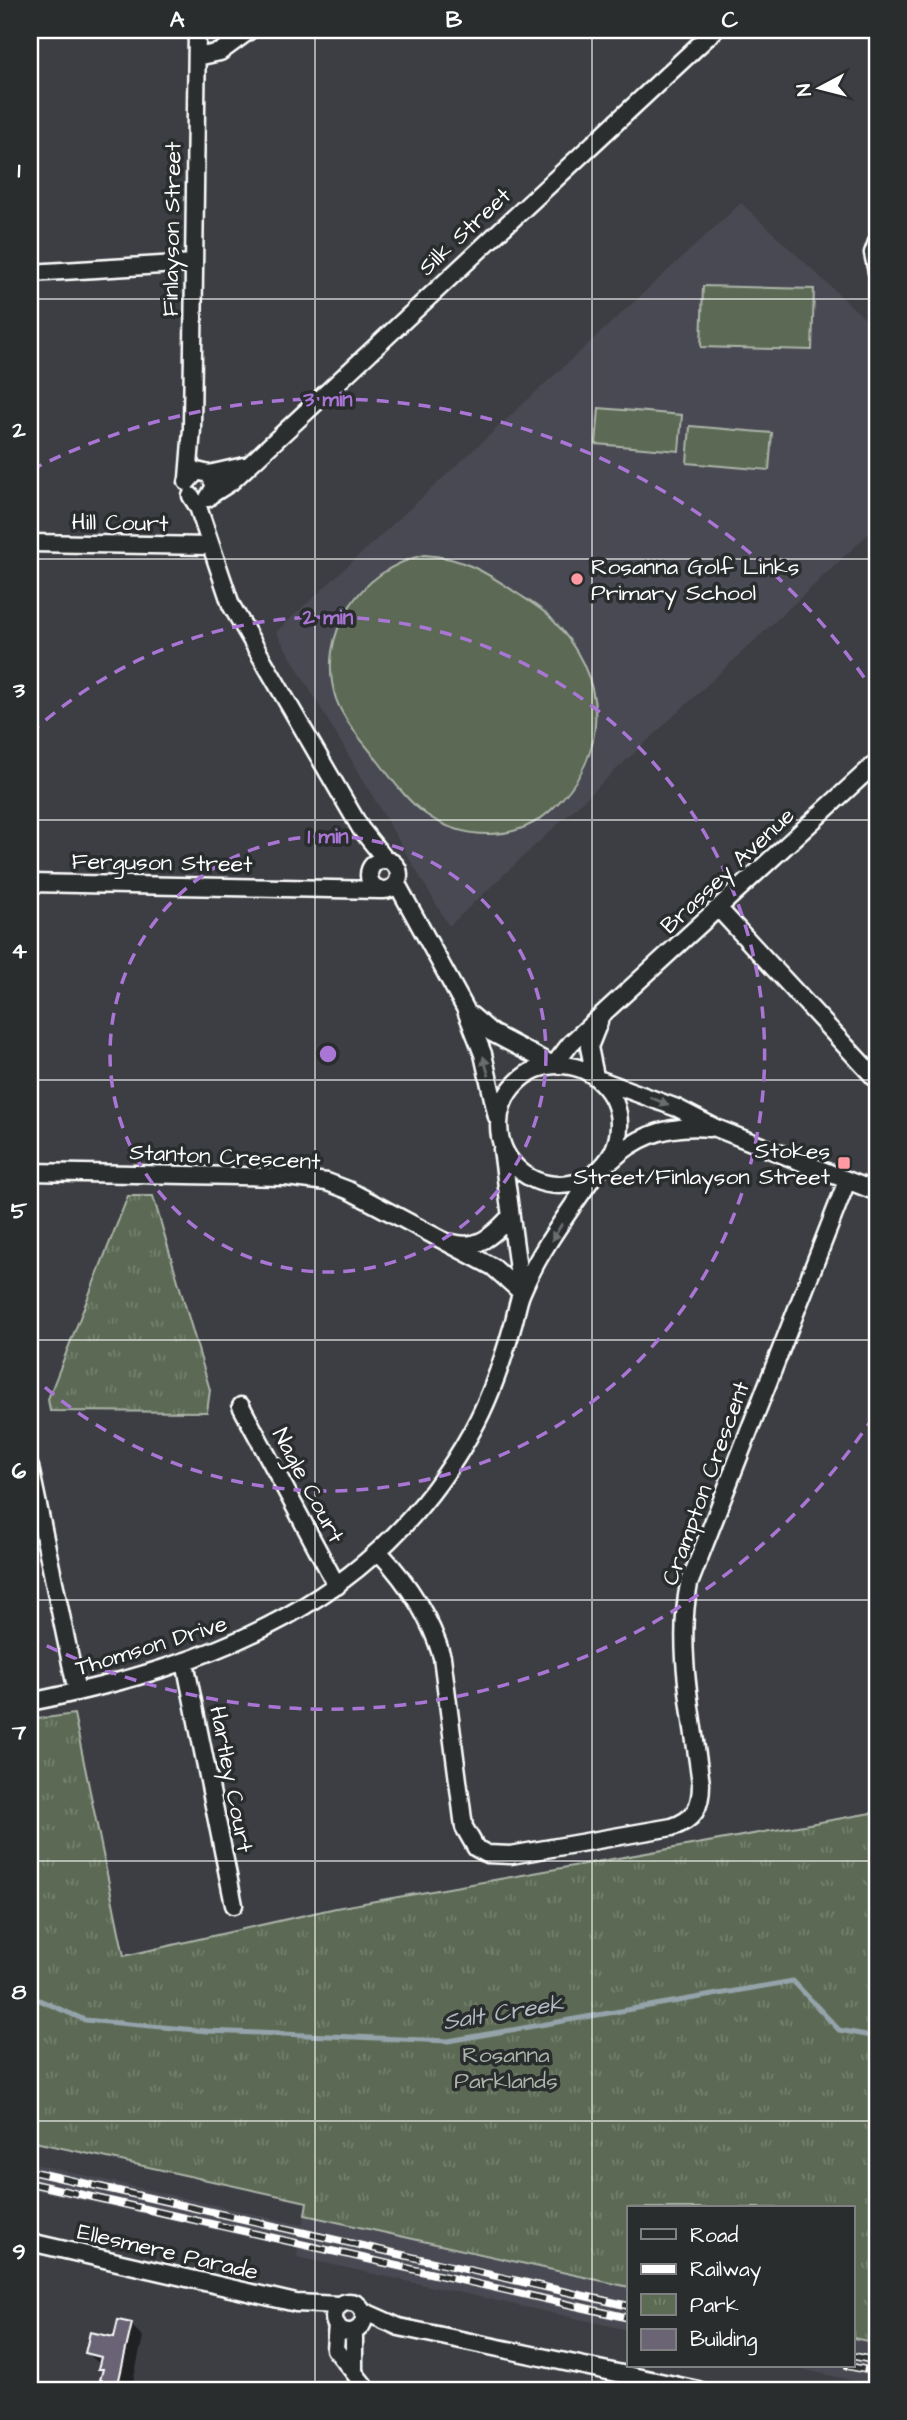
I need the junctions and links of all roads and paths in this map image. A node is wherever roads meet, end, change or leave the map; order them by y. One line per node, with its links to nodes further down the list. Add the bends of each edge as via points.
1 (197, 30): 4 (street, Finlayson Street)
2 (250, 30): 4 (street, via 220,52)
3 (715, 30): 10 (street, Silk Street)
4 (197, 57): 6 (street, Finlayson Street)
5 (877, 242): 7 (street, via 873,261)
6 (194, 262): 8 (street); 9 (street, Finlayson Street)
7 (877, 272)
8 (30, 273)
9 (192, 429): 11 (street, Finlayson Street); 12 (street, Finlayson Street)
10 (244, 466): 11 (street, Silk Street); 13 (street, Silk Street)
11 (207, 473): 12 (street, via 197,471); 13 (street, via 215,483)
12 (188, 478): 14 (street)
13 (211, 495): 14 (street); 16 (street)
14 (191, 496): 16 (street)
15 (30, 543): 16 (street, Hill Court)
16 (210, 546): 18 (street, via 231,605 360,829)
17 (877, 762): 22 (street, Brassey Avenue)
18 (375, 866): 20 (street, Ferguson Street); 21 (street, via 372,884); 21 (street, via 394,862 399,870)
19 (30, 883): 20 (street, Ferguson Street)
20 (335, 887): 21 (street, Ferguson Street)
21 (387, 888): 23 (street, via 411,914)
22 (719, 909): 24 (street, Brassey Avenue); 27 (street)
23 (465, 1008): 25 (street, via 492,1033); 29 (street, one-way to 23, via 486,1065)
24 (607, 1012): 25 (street, Brassey Avenue, via 565,1048); 26 (street, Brassey Avenue, via 589,1044)
25 (554, 1065): 26 (street, via 576,1067); 29 (street, via 535,1070 514,1086 504,1100)
26 (597, 1078): 28 (street, one-way to 28); 31 (street, via 613,1097 620,1129 614,1151)
27 (877, 1080)
28 (716, 1128): 31 (street, via 681,1127 645,1136); 32 (street)
29 (500, 1131): 31 (street, via 506,1154 518,1169 541,1183 568,1185); 34 (street, Thomson Drive)
30 (30, 1172): 35 (street, Stanton Crescent, via 306,1178 348,1191)
31 (598, 1172): 36 (street, Thomson Drive, one-way to 36)
32 (847, 1181): 33 (street); 39 (street, Crampton Crescent, via 689,1584 684,1644 701,1800 691,1818 672,1827 511,1855 487,1854 476,1848 461,1811 436,1636 412,1593)
33 (877, 1192)
34 (509, 1218): 35 (street, Stanton Crescent, via 478,1243); 36 (street, Thomson Drive)
35 (446, 1241): 36 (street, Stanton Crescent, via 499,1272)
36 (522, 1292): 39 (street, Thomson Drive, via 494,1385 473,1430 434,1491)
37 (240, 1406): 40 (street, Nagle Court)
38 (30, 1467): 42 (street)
39 (379, 1552): 40 (street, Thomson Drive)
40 (337, 1586): 41 (street, Thomson Drive, via 260,1633)
41 (185, 1662): 42 (street, Thomson Drive); 44 (street, Hartley Court)
42 (77, 1692): 43 (street, Thomson Drive)
43 (30, 1702)
44 (234, 1905)
45 (30, 2242): 46 (street, Ellesmere Parade)
46 (296, 2303): 47 (street, Ellesmere Parade); 49 (street, Ellesmere Parade)
47 (339, 2305): 48 (street, via 353,2302); 49 (street)
48 (363, 2311): 50 (street); 51 (street, via 364,2320)
49 (336, 2324): 51 (street, via 345,2331); 52 (street, via 335,2349)
50 (399, 2327): 51 (street); 54 (street)
51 (357, 2330): 52 (street)
52 (354, 2369): 53 (street)
53 (368, 2390)
54 (698, 2390)

